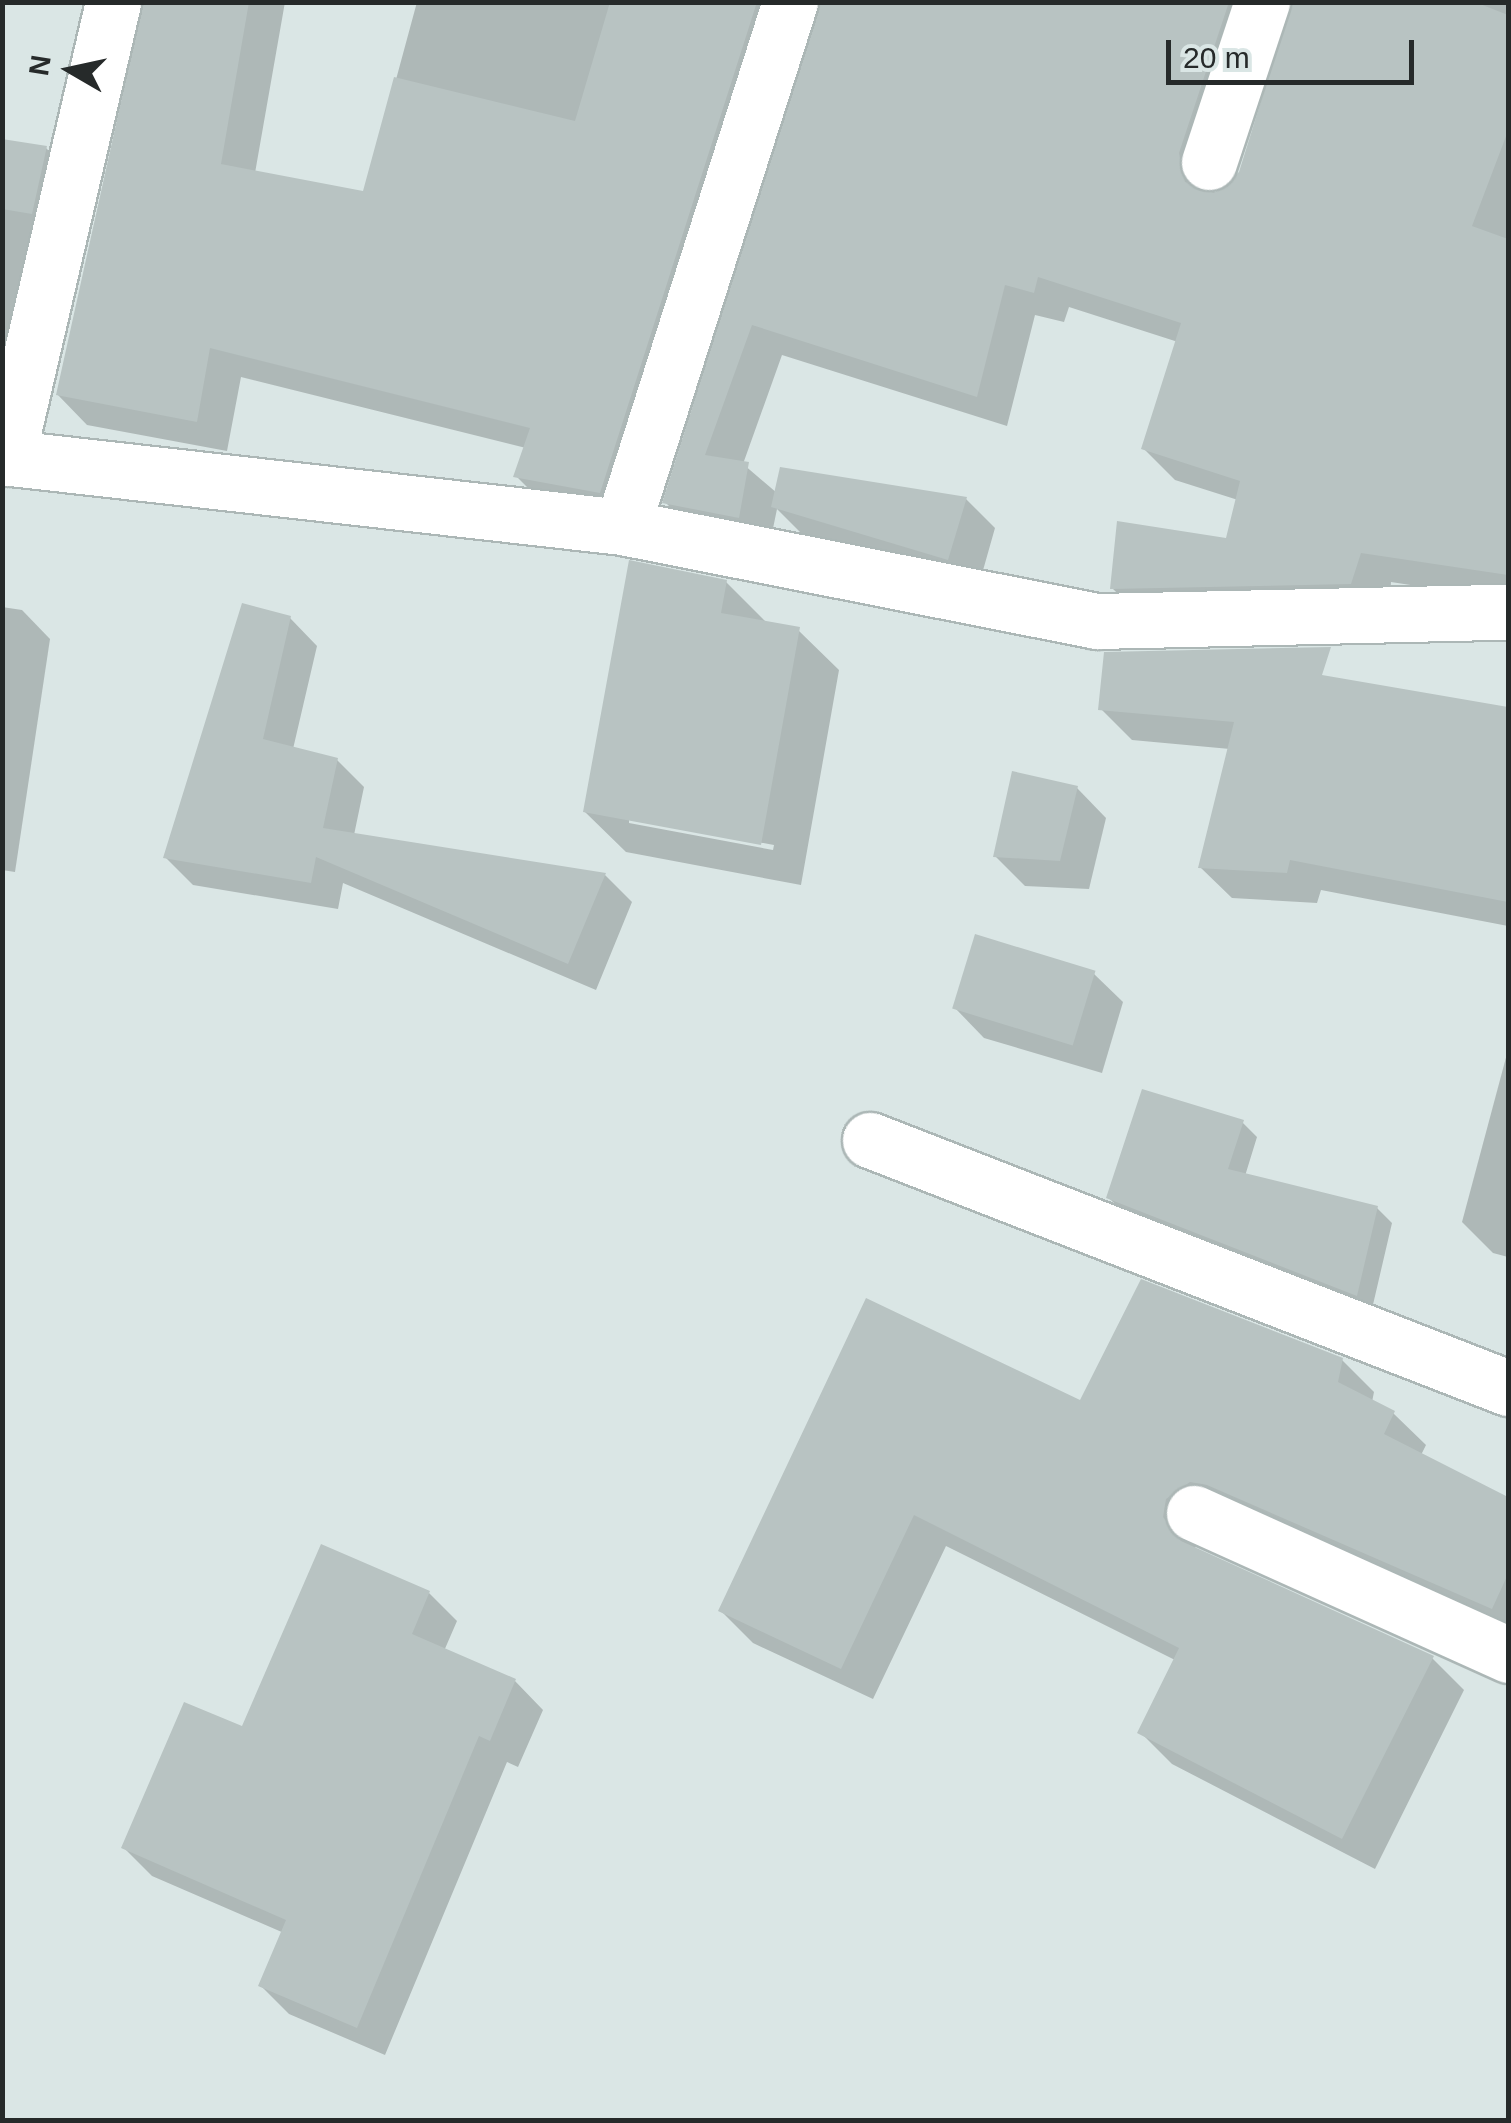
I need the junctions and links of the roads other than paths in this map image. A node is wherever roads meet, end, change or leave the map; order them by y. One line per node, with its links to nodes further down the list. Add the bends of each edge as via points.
1 (113, 2): 5 (street)
2 (790, 2): 6 (street)
3 (1262, 2): 4 (street)
4 (1209, 162)
5 (5, 457): 6 (street)
6 (622, 528): 7 (street, via 1097,621)
7 (1508, 612)
8 (870, 1140): 9 (street)
9 (1508, 1388)
10 (1194, 1512): 11 (street)
11 (1508, 1654)

